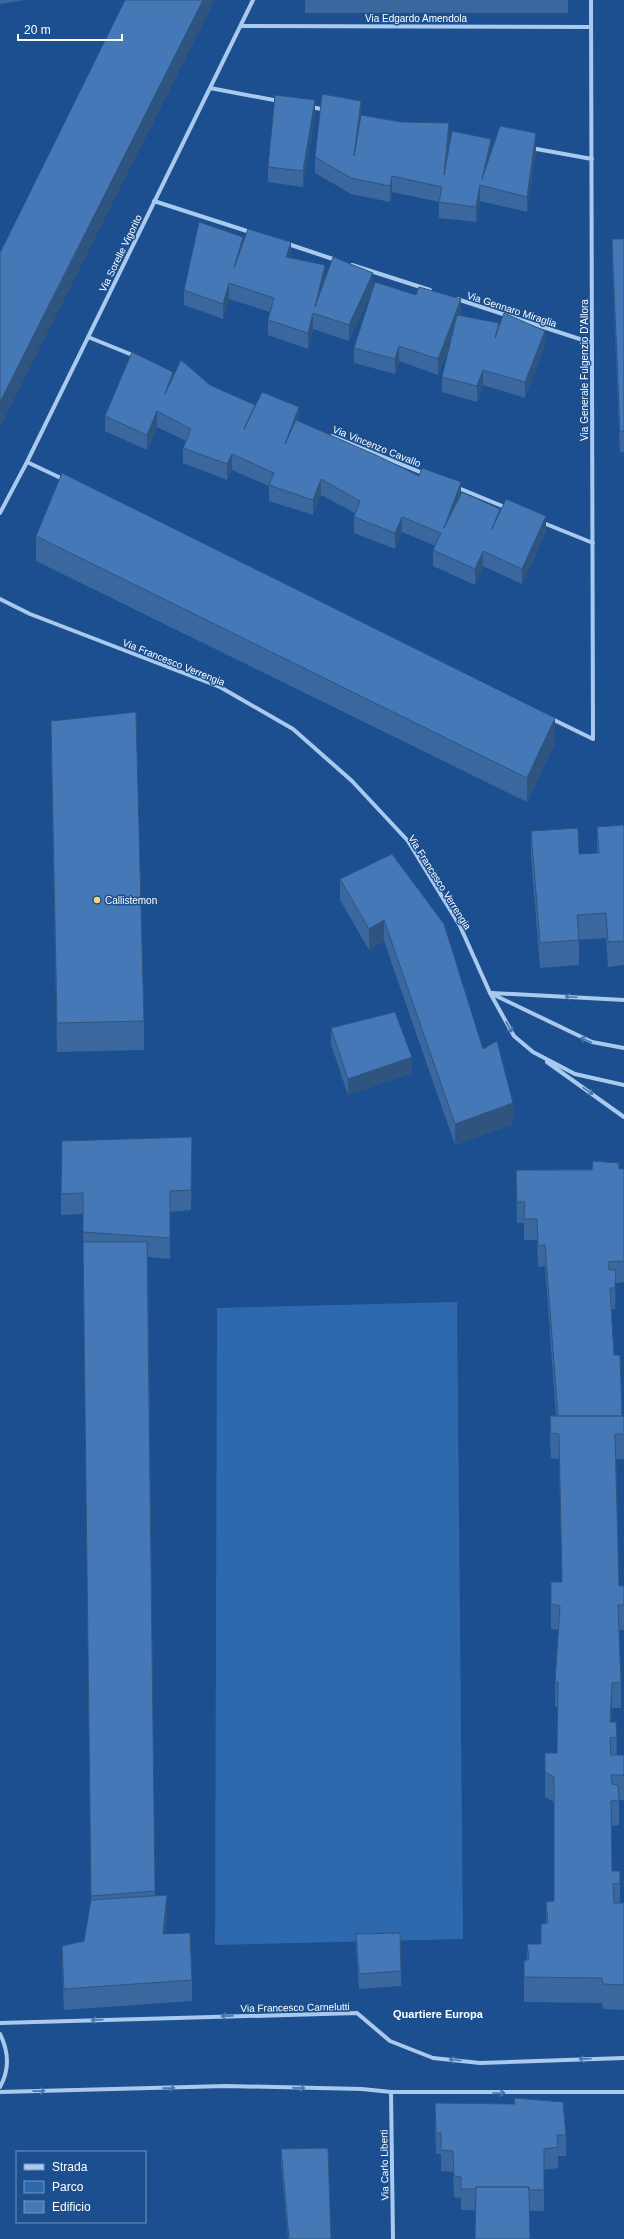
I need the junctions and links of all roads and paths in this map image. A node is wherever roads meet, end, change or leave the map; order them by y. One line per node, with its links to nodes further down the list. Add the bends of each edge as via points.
1 (252, 0): 3 (street, Via Sorelle Vigorito)
2 (591, 0): 4 (street, Via Generale Fulgenzio D'Allora)
3 (241, 26): 4 (street, Via Edgardo Amendola); 5 (street, Via Sorelle Vigorito)
4 (591, 27): 10 (street, Via Generale Fulgenzio D'Allora)
5 (210, 88): 6 (street); 11 (street, Via Sorelle Vigorito)
6 (285, 102)
7 (307, 106): 8 (street)
8 (330, 111)
9 (529, 147): 10 (street)
10 (592, 159): 19 (street, Via Generale Fulgenzio D'Allora)
11 (154, 201): 12 (street); 18 (street, Via Sorelle Vigorito)
12 (260, 235)
13 (282, 243): 14 (street)
14 (343, 262)
15 (350, 265): 16 (street)
16 (433, 291)
17 (448, 296): 19 (street, Via Gennaro Miraglia)
18 (88, 337): 20 (street); 22 (street, Via Sorelle Vigorito)
19 (592, 343): 29 (street, Via Generale Fulgenzio D'Allora)
20 (138, 358)
21 (328, 435): 23 (street, Via Vincenzo Cavallo)
22 (27, 462): 24 (street); 27 (street, Via Sorelle Vigorito)
23 (431, 477)
24 (70, 483)
25 (453, 486): 26 (street)
26 (512, 510)
27 (0, 513)
28 (534, 519): 29 (street)
29 (592, 543): 31 (street, Via Generale Fulgenzio D'Allora, via 594,739)
30 (0, 599): 32 (street, Via Francesco Verrengia, via 30,614 220,687 293,729 352,781 408,841 460,926)
31 (543, 715)
32 (490, 993): 33 (street, one-way to 32); 34 (street, one-way to 32, via 592,1042); 35 (street, Via Francesco Verrengia, one-way to 35, via 514,1036)
33 (624, 1000)
34 (624, 1048)
35 (533, 1052): 36 (street, Via Francesco Verrengia, via 575,1074); 37 (street, one-way to 37)
36 (624, 1085)
37 (624, 1117)
38 (0, 2023): 40 (street, Via Francesco Carnelutti, one-way to 38, via 480,2063 433,2058 390,2041 357,2013)
39 (0, 2034): 41 (street, via 6,2045 8,2062 5,2078)
40 (624, 2058)
41 (0, 2087)
42 (0, 2092): 43 (street, one-way to 43, via 226,2086)
43 (391, 2092): 44 (street, one-way to 44); 47 (street, Via Carlo Liberti)
44 (619, 2092): 45 (street); 46 (street)
45 (624, 2092)
46 (624, 2096)
47 (393, 2239)

